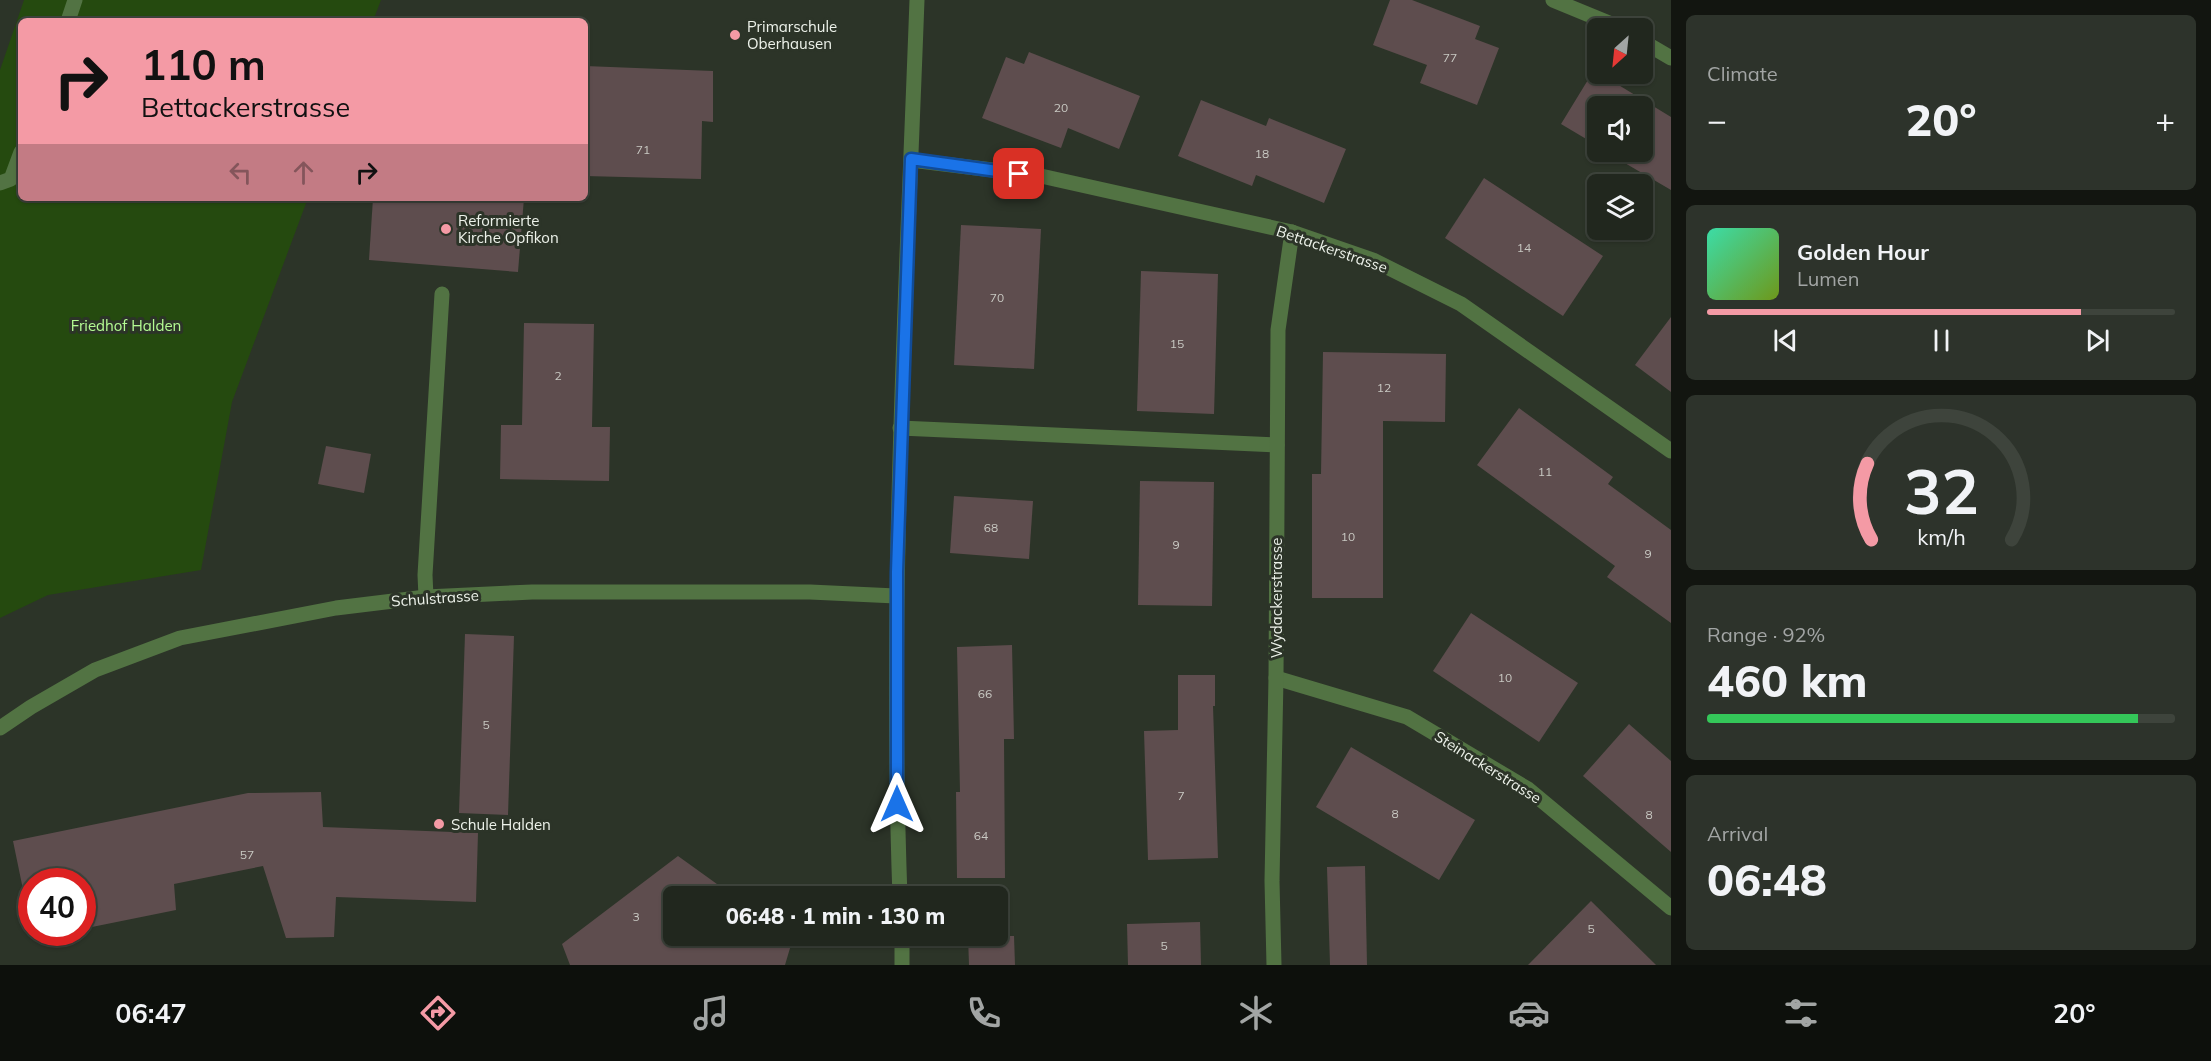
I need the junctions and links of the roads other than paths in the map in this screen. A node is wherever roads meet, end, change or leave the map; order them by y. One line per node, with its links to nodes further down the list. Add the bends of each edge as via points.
1 (75, 0): 4 (street)
2 (917, 0): 8 (street)
3 (1553, 0): 5 (street)
4 (69, 18)
5 (1597, 18)
6 (1653, 47): 7 (street)
7 (1671, 58)
8 (911, 159): 11 (street, Bettackerstrasse, via 1041,177); 13 (street)
9 (18, 160): 10 (street, via 11,179)
10 (0, 183)
11 (1292, 232): 14 (street, Wydackerstrasse, via 1278,330); 15 (street, Bettackerstrasse, via 1373,260 1461,304)
12 (442, 294): 17 (street)
13 (900, 428): 14 (street); 16 (street)
14 (1277, 445): 18 (street, Wydackerstrasse)
15 (1671, 450)
16 (896, 596): 17 (street, Schulstrasse, via 810,592 532,592); 20 (street)
17 (426, 597): 19 (street, Schulstrasse, via 336,608 180,638 95,670)
18 (1276, 678): 21 (street, Steinackerstrasse, via 1407,717 1528,789); 24 (street, Wydackerstrasse)
19 (0, 728)
20 (900, 886)
21 (1671, 908)
22 (902, 946): 23 (street)
23 (903, 965)
24 (1274, 965)

